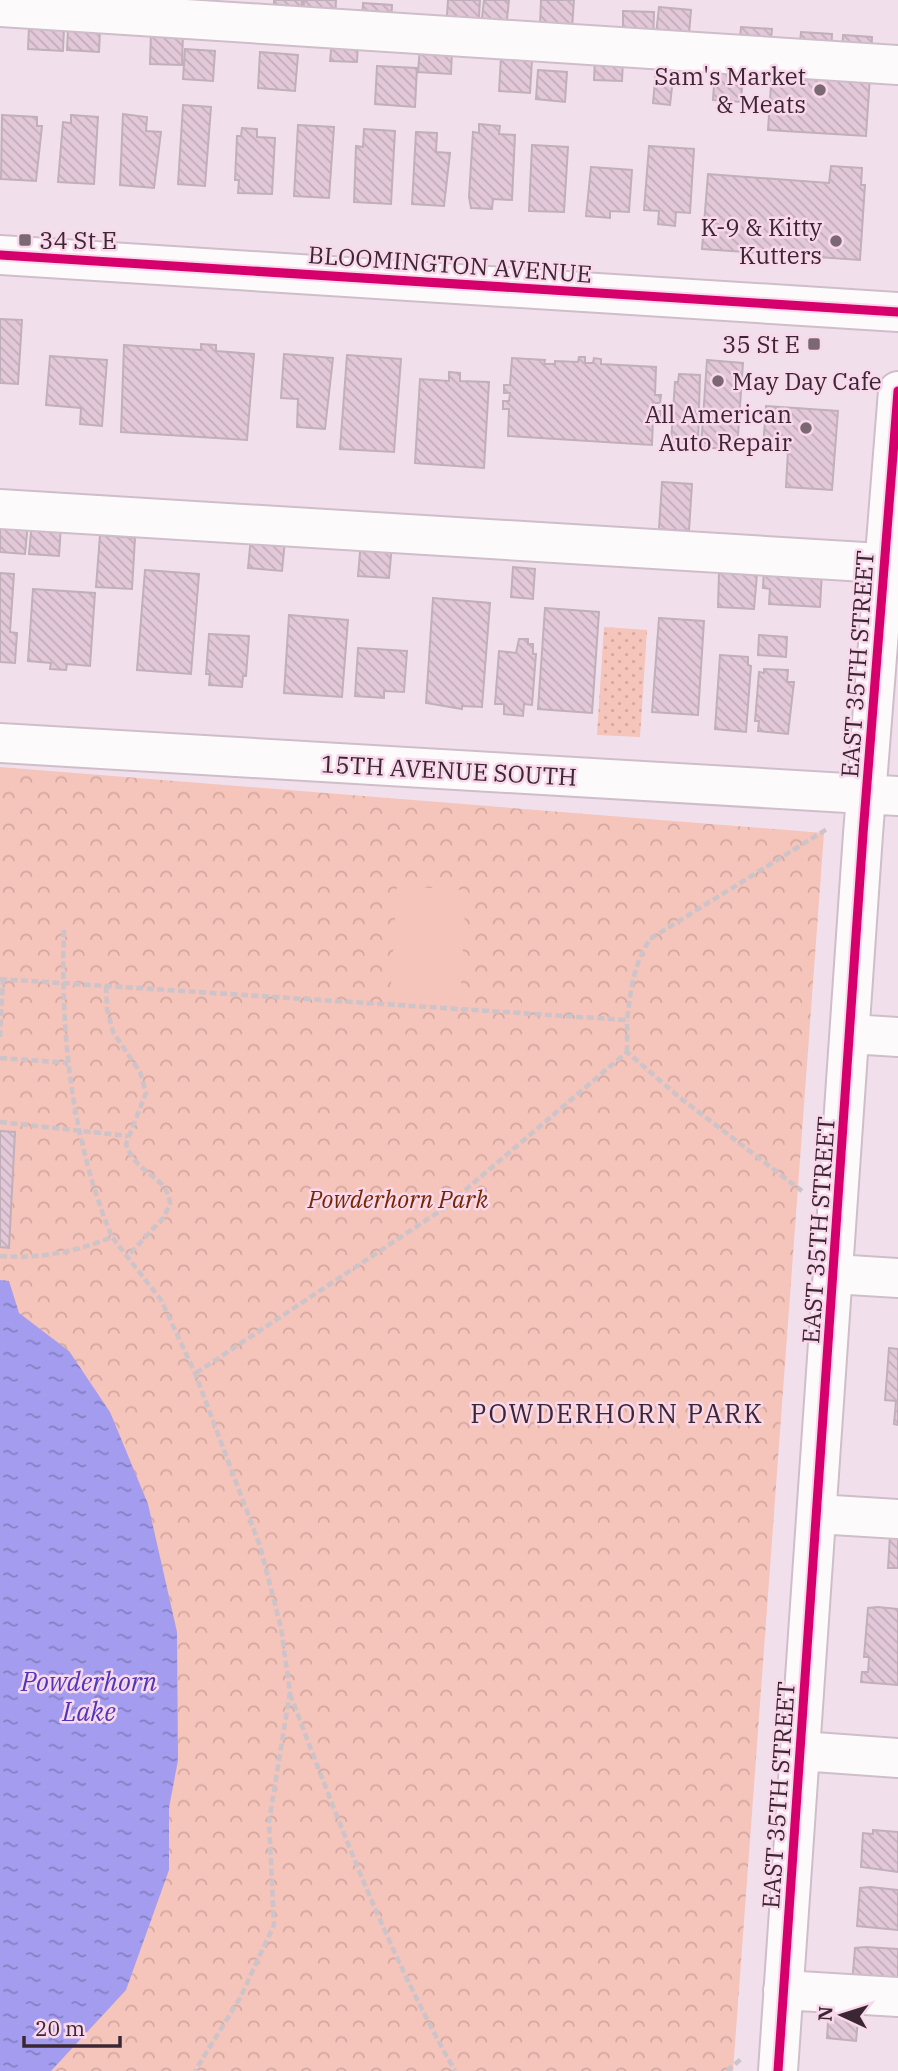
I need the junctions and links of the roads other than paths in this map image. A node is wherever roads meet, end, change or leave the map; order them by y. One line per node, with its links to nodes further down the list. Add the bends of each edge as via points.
1 (0, 7): 2 (street)
2 (898, 65)
3 (0, 255): 4 (street, BLOOMINGTON AVENUE)
4 (898, 312)
5 (898, 391): 7 (street, EAST 35TH STREET)
6 (0, 509): 7 (street)
7 (890, 563): 9 (street, EAST 35TH STREET)
8 (0, 743): 9 (street, 15TH AVENUE SOUTH)
9 (882, 795): 10 (street, EAST 35TH STREET)
10 (851, 1034): 11 (street); 12 (street, EAST 35TH STREET)
11 (898, 1037)
12 (834, 1274): 13 (street); 14 (street, EAST 35TH STREET)
13 (898, 1278)
14 (817, 1514): 15 (street); 16 (street, EAST 35TH STREET)
15 (898, 1519)
16 (801, 1751): 17 (street); 18 (street, EAST 35TH STREET)
17 (898, 1758)
18 (783, 1990): 19 (street); 20 (street, EAST 35TH STREET)
19 (898, 1997)
20 (778, 2071)

